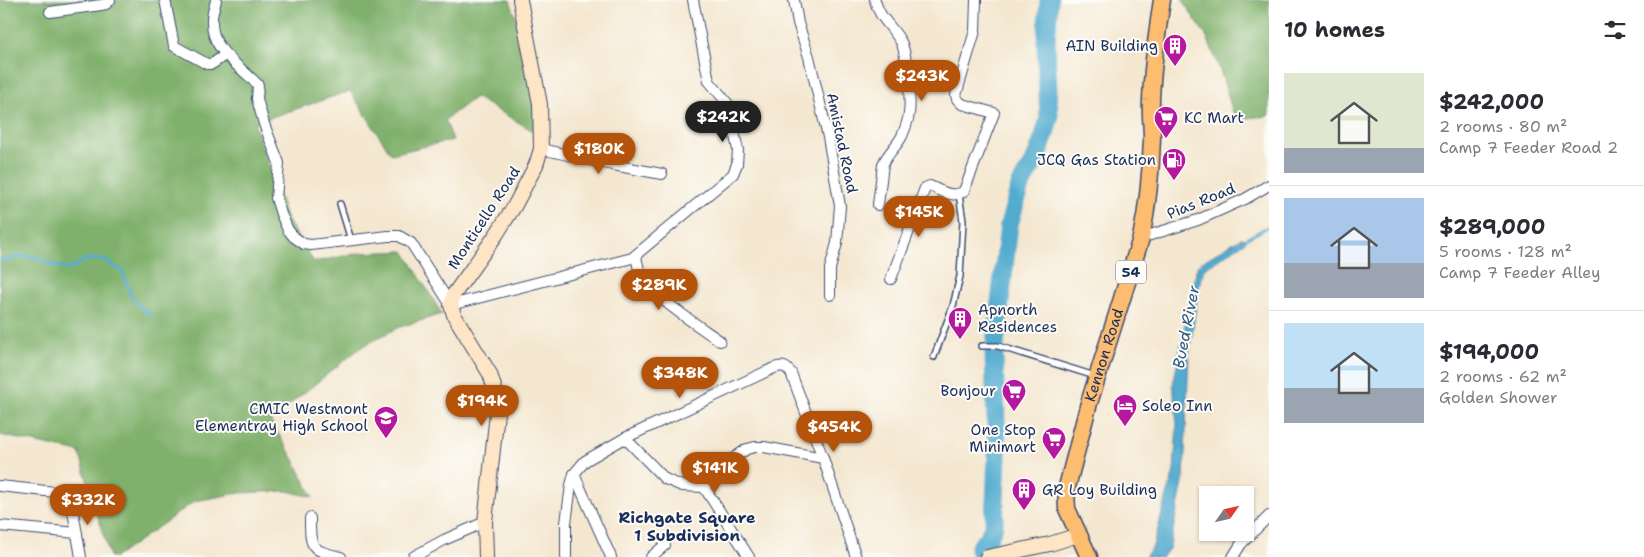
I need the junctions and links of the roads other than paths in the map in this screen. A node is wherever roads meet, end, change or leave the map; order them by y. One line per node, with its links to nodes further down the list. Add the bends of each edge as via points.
1 (110, 0): 10 (street, via 101,6)
2 (165, 0): 11 (street, via 174,46 207,64)
3 (216, 0): 11 (street, via 212,20 216,42)
4 (520, 0): 12 (main road, Monticello Road, via 540,104)
5 (693, 0): 20 (street, via 708,81 728,104 738,164 733,174)
6 (794, 0): 22 (street, Amistad Road, via 828,137 840,206 837,243 830,269)
7 (875, 0): 17 (street, Amistad Road, via 876,8 904,51 909,103 909,115 902,135 884,164)
8 (976, 0): 15 (street, via 975,31 956,95 962,104 994,113 964,191)
9 (1162, 0): 18 (highway, Kennon Road / 54, via 1153,63 1150,178)
10 (50, 12)
11 (225, 56): 19 (street, via 258,85 257,99 279,163 276,198 288,230 304,244)
12 (541, 149): 13 (street); 23 (main road, Monticello Road, via 515,205 454,294)
13 (662, 174)
14 (1269, 185): 18 (street, Pias Road, via 1198,220)
15 (959, 194): 21 (street, via 953,195 930,186 925,188); 26 (lane, via 963,221 960,276 953,306)
16 (340, 204): 19 (lane)
17 (878, 205)
18 (1141, 238): 27 (highway, Kennon Road / 54)
19 (351, 240): 23 (street, via 388,236 406,238 416,248)
20 (636, 255): 23 (street); 24 (street, via 638,268 648,285)
21 (890, 279)
22 (830, 295)
23 (451, 305): 35 (main road, via 490,374 496,393 497,413)
24 (720, 341)
25 (982, 346): 27 (lane, via 998,346)
26 (934, 357)
27 (1098, 376): 38 (highway, Kennon Road / 54, via 1066,491 1067,509)
28 (625, 438): 29 (street, via 783,366 791,374); 30 (street, via 592,456); 32 (street, via 665,479 682,486)
29 (823, 458): 32 (street, via 764,447 747,448); 49 (street)
30 (574, 474): 45 (street, via 566,523); 46 (street)
31 (0, 486): 37 (street, via 64,492 71,500)
32 (704, 487): 48 (street)
33 (1269, 516): 51 (street, via 1241,544)
34 (310, 518): 42 (street, via 313,544 321,552)
35 (485, 522): 43 (street); 44 (main road)
36 (0, 526): 37 (street)
37 (77, 533): 41 (street)
38 (1078, 535): 40 (highway, Kennon Road / 54); 50 (main road)
39 (665, 545): 47 (street)
40 (1089, 556)
41 (81, 557)
42 (341, 557)
43 (413, 557)
44 (486, 557)
45 (566, 557)
46 (611, 557)
47 (651, 557)
48 (749, 557)
49 (856, 557)
50 (987, 557)
51 (1233, 557)

